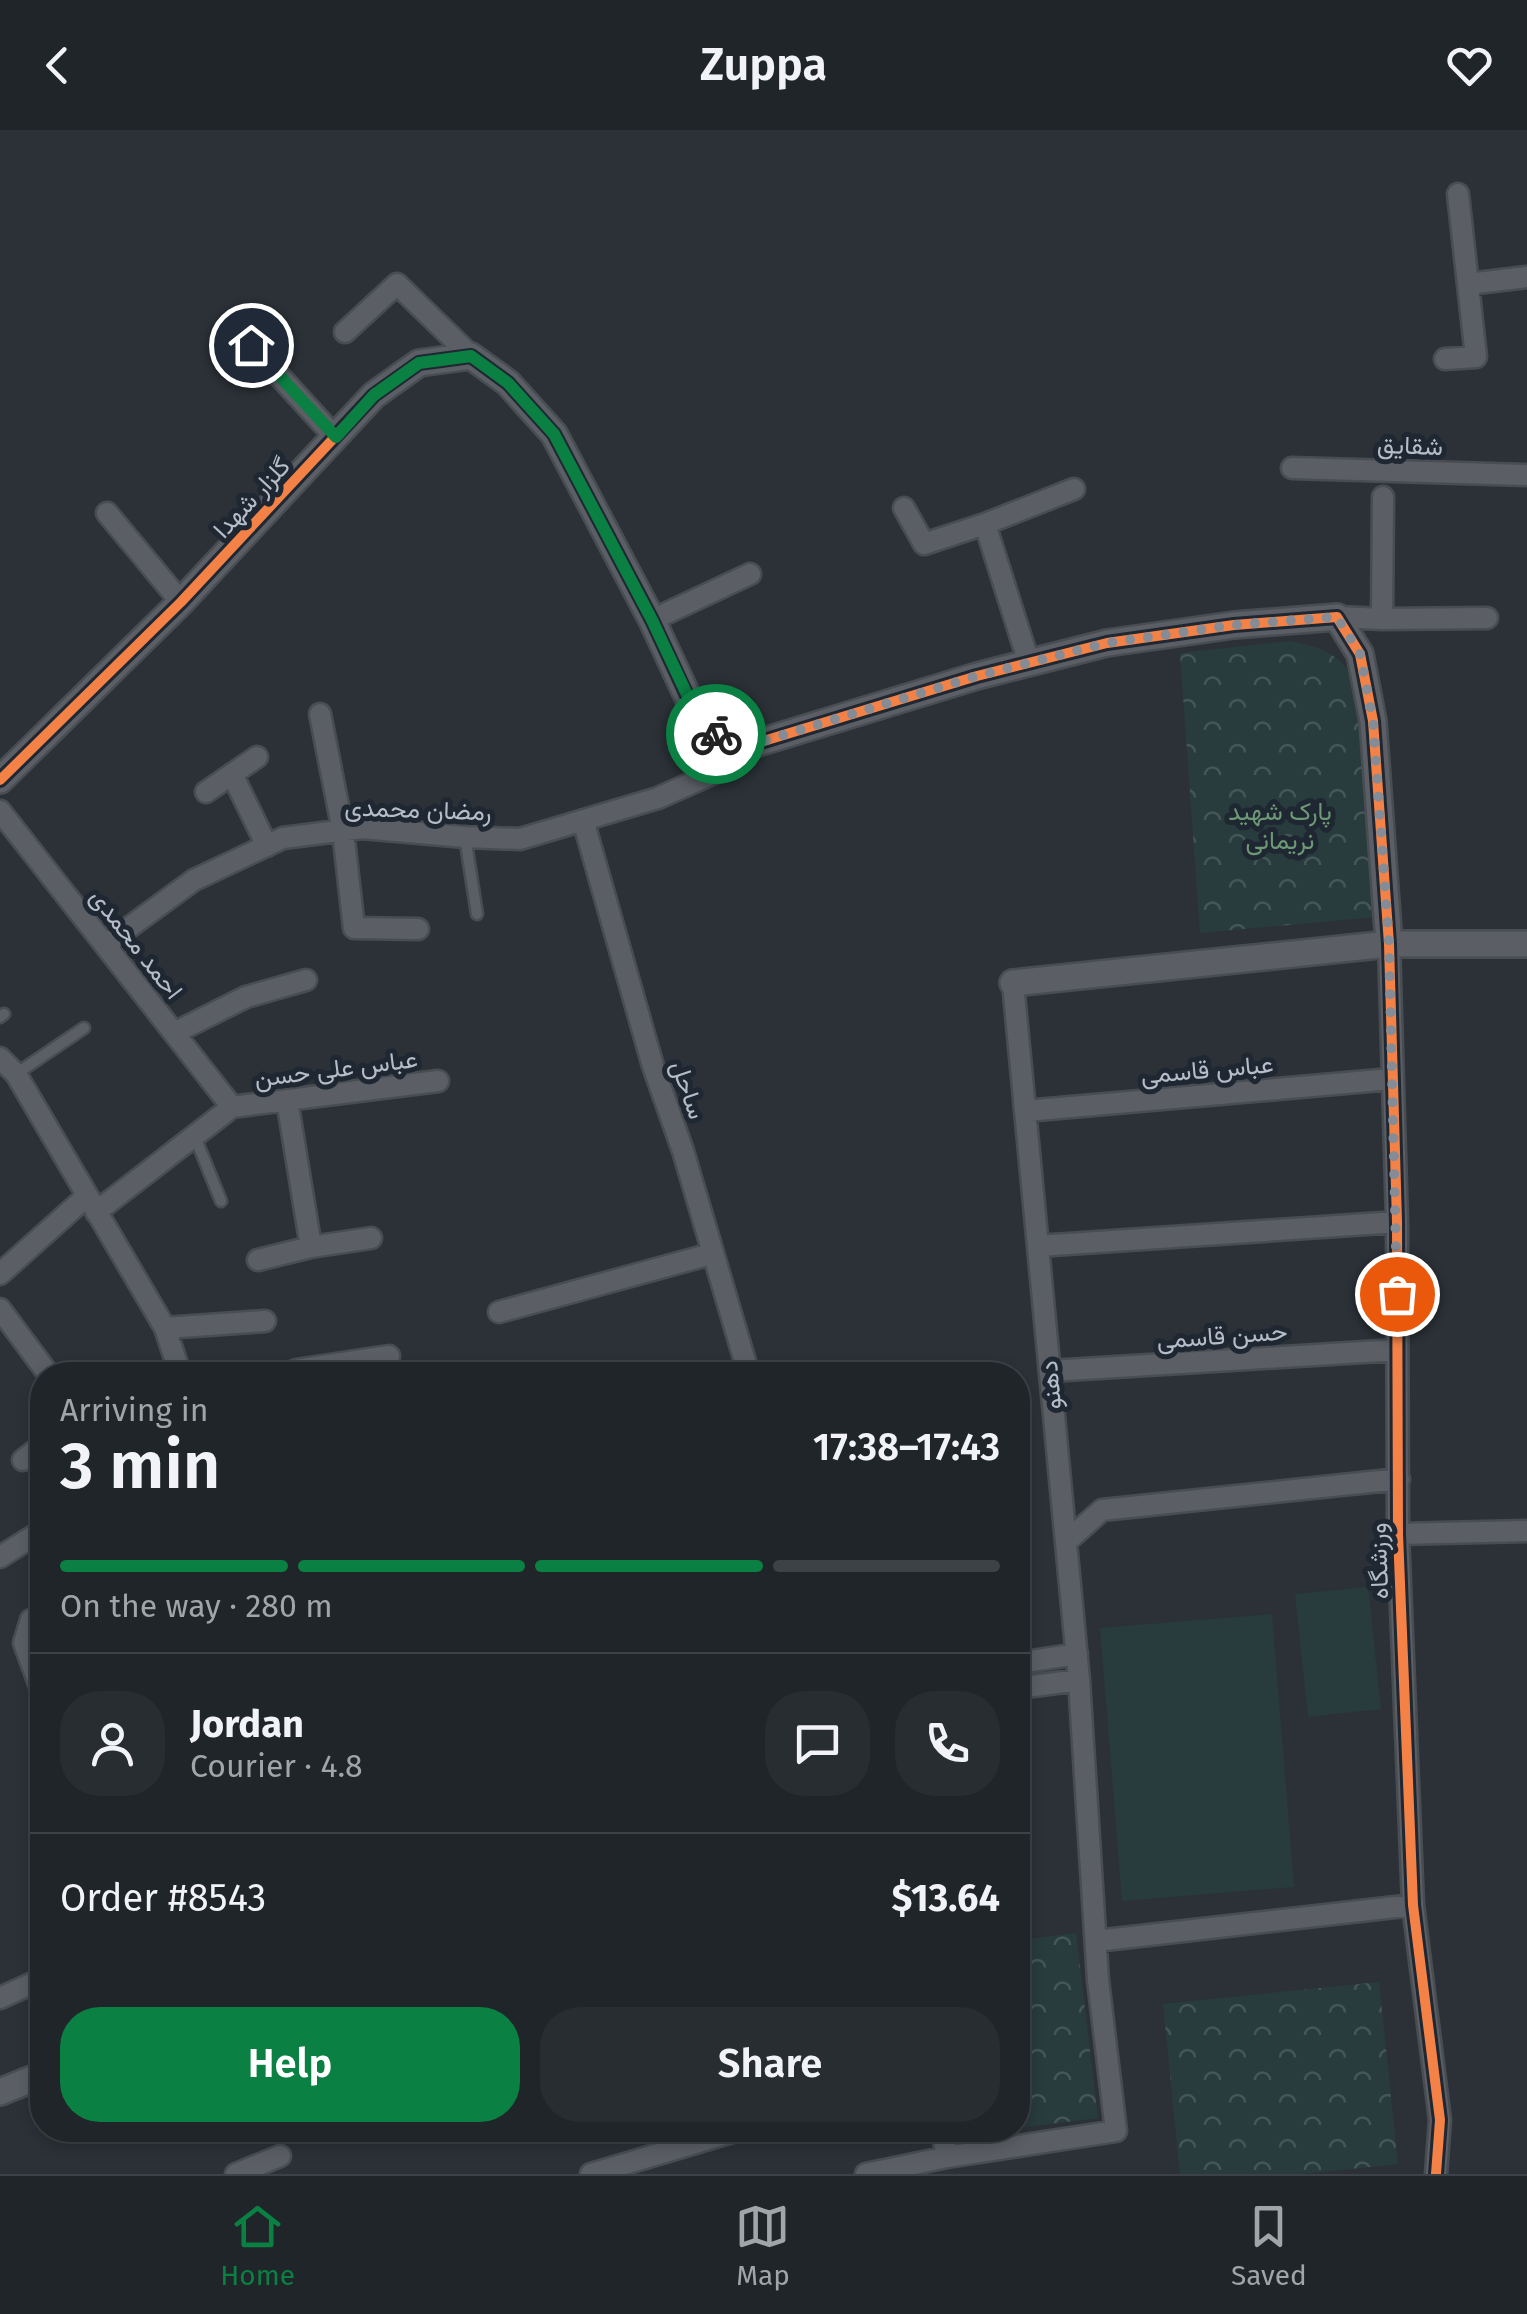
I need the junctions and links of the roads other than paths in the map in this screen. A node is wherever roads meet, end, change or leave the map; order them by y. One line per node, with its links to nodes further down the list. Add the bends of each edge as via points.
1 (1458, 194): 3 (street)
2 (1527, 277): 3 (street)
3 (1468, 284): 7 (street, via 1476,357)
4 (345, 332): 6 (street, via 397,284)
5 (251, 345): 8 (street)
6 (471, 356): 8 (street, گلزار شهدا, via 419,363 374,395); 21 (street, via 508,383 554,434)
7 (1444, 359)
8 (336, 437): 17 (street, گلزار شهدا)
9 (1292, 468): 10 (street, شقایق)
10 (1527, 475)
11 (1074, 489): 15 (street)
12 (1383, 498): 20 (street)
13 (904, 508): 15 (street, via 924,544)
14 (107, 514): 17 (street)
15 (985, 524): 22 (street)
16 (750, 574): 21 (street)
17 (181, 602): 26 (street, گلزار شهدا)
18 (1337, 617): 20 (street); 22 (street, via 1107,643); 36 (street, via 1360,654 1373,721)
19 (1487, 618): 20 (street)
20 (1382, 619)
21 (652, 620): 24 (street, via 698,718)
22 (1029, 663): 24 (street, via 754,744)
23 (320, 714): 31 (street)
24 (726, 743): 30 (street, رمضان محمدی, via 721,770)
25 (257, 757): 27 (street)
26 (2, 773)
27 (232, 774): 28 (street); 33 (street)
28 (206, 792)
29 (0, 811): 38 (street, احمد محمدی)
30 (583, 820): 32 (street, رمضان محمدی, via 520,838); 57 (street, ساحل)
31 (344, 831): 32 (street, رمضان محمدی); 33 (street, رمضان محمدی); 35 (street, via 354,928)
32 (466, 837): 34 (lane)
33 (267, 846): 38 (street, رمضان محمدی, via 194,880)
34 (476, 914)
35 (418, 929)
36 (1389, 944): 37 (street, دهنو); 40 (street, دهنو); 45 (street, ورزشگاه)
37 (1527, 944)
38 (105, 946): 42 (street, احمد محمدی)
39 (306, 980): 42 (street, via 246,997)
40 (1013, 983): 49 (street, دهنو)
41 (84, 1028): 44 (lane)
42 (174, 1033): 48 (street, احمد محمدی)
43 (0, 1058): 44 (street)
44 (16, 1074): 52 (street)
45 (1392, 1079): 49 (street, عباس قاسمی); 53 (street, ورزشگاه)
46 (438, 1081): 47 (street, عباس علی حسن)
47 (288, 1100): 48 (street, عباس علی حسن); 56 (street)
48 (232, 1107): 50 (street, عباس علی حسن)
49 (1026, 1111): 55 (street, دهنو)
50 (195, 1137): 51 (lane); 52 (street, عباس علی حسن)
51 (221, 1201)
52 (92, 1204): 59 (street, عباس علی حسن); 63 (street)
53 (1396, 1222): 55 (street); 64 (street, ورزشگاه)
54 (371, 1238): 56 (street)
55 (1038, 1246): 70 (street, دهنو)
56 (312, 1248): 58 (street)
57 (712, 1254): 61 (street); 69 (street, ساحل)
58 (258, 1260)
59 (0, 1274)
60 (0, 1310): 66 (street)
61 (499, 1312)
62 (266, 1321): 63 (street)
63 (165, 1328): 67 (street)
64 (1398, 1350): 70 (street, حسن قاسمی); 73 (street, ورزشگاه)
65 (389, 1356): 68 (street)
66 (39, 1362)
67 (176, 1362)
68 (349, 1362)
69 (745, 1362)
70 (1050, 1372): 77 (street, دهنو)
71 (30, 1455): 72 (street)
72 (23, 1460)
73 (1399, 1479): 75 (street, ورزشگاه); 77 (street, via 1102,1510)
74 (1527, 1531): 75 (street)
75 (1398, 1534): 85 (street, ورزشگاه)
76 (30, 1537): 78 (street)
77 (1066, 1542): 80 (street, دهنو)
78 (0, 1556)
79 (30, 1623): 81 (street, via 24,1643)
80 (1077, 1654): 82 (street); 83 (street, دهنو)
81 (30, 1659)
82 (1030, 1661)
83 (1079, 1680): 84 (street); 86 (street, دهنو)
84 (1030, 1686)
85 (1413, 1905): 86 (street); 97 (street, ورزشگاه, via 1440,2120)
86 (1096, 1941): 93 (street, دهنو, via 1116,2131)
87 (30, 1984): 88 (street)
88 (0, 1998)
89 (30, 2080): 90 (street)
90 (0, 2092)
91 (696, 2142): 95 (street)
92 (280, 2156): 94 (street)
93 (934, 2164): 96 (street)
94 (236, 2174)
95 (591, 2174)
96 (866, 2174)
97 (1436, 2174)

